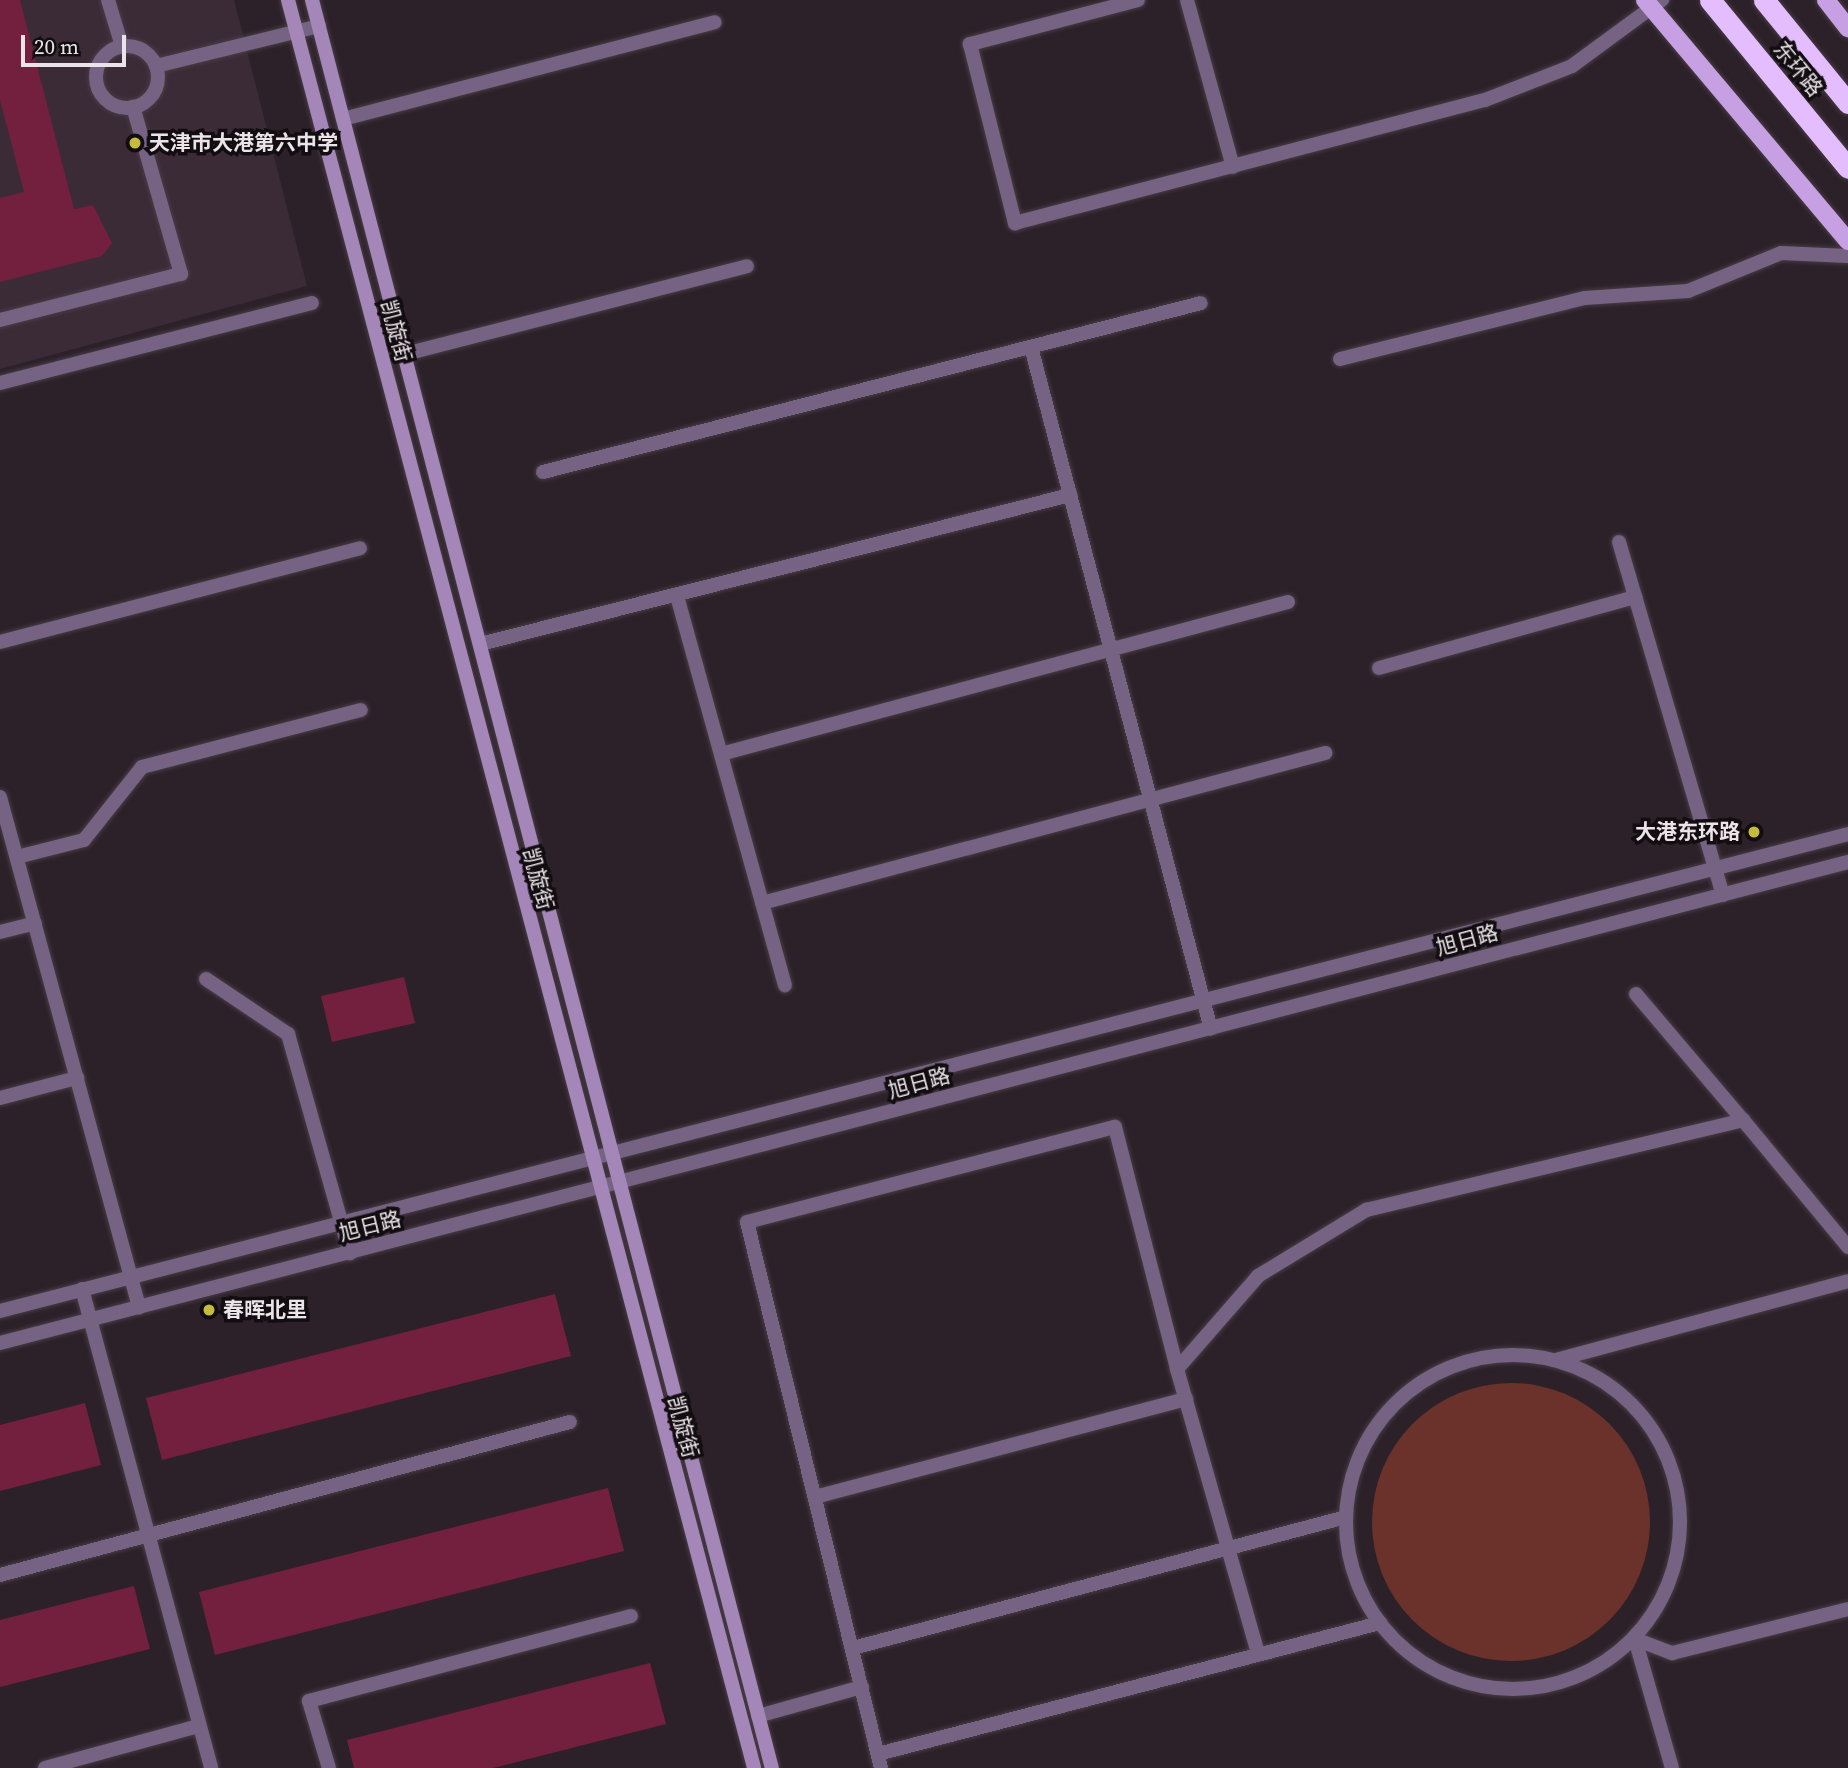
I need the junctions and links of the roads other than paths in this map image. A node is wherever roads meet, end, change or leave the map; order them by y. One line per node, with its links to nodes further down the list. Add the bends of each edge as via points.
1 (108, 0): 14 (street)
2 (288, 0): 13 (street, 凯旋街)
3 (312, 0): 11 (street, 凯旋街)
4 (1138, 0): 19 (street, via 970,44 1015,223)
5 (1188, 0): 19 (street)
6 (1710, 0): 20 (highway, 东环路)
7 (1764, 0): 16 (highway, 东环路)
8 (1826, 0): 12 (main road)
9 (1653, 3): 19 (street, via 1572,66 1485,100); 21 (main road)
10 (715, 22): 18 (street)
11 (319, 26): 13 (street); 18 (street, 凯旋街)
12 (1848, 27)
13 (296, 32): 15 (street); 64 (street, 凯旋街)
14 (122, 46): 15 (street, via 143,50); 17 (street, via 99,63 96,82 106,99)
15 (156, 66): 17 (street, via 156,87)
16 (1848, 103)
17 (133, 107): 26 (street, via 181,274)
18 (344, 120): 28 (street, 凯旋街)
19 (1233, 167)
20 (1848, 169)
21 (1848, 242)
22 (1848, 256): 29 (street, via 1781,253 1688,292 1585,298)
23 (747, 266): 28 (street)
24 (312, 303): 30 (street)
25 (1201, 303): 27 (street)
26 (0, 320)
27 (1031, 347): 31 (street); 32 (street)
28 (405, 354): 39 (street, 凯旋街)
29 (1340, 359)
30 (0, 383)
31 (543, 472)
32 (1070, 495): 35 (street); 40 (street)
33 (1619, 542): 36 (street)
34 (360, 548): 38 (street)
35 (677, 596): 39 (street); 44 (street)
36 (1635, 597): 41 (street); 50 (street)
37 (1288, 602): 40 (street)
38 (0, 642)
39 (481, 644): 63 (street, 凯旋街)
40 (1111, 649): 44 (street); 46 (street)
41 (1379, 668)
42 (361, 710): 48 (street, via 142,767 84,840)
43 (1325, 752): 46 (street)
44 (721, 754): 52 (street)
45 (0, 797): 48 (street)
46 (1151, 798): 52 (street); 58 (street)
47 (1848, 834): 50 (street, 旭日路)
48 (17, 857): 53 (street)
49 (1848, 862): 51 (street, 旭日路)
50 (1714, 868): 51 (street); 58 (street, 旭日路)
51 (1723, 895): 59 (street, 旭日路)
52 (762, 902): 56 (street)
53 (34, 923): 54 (street); 60 (street)
54 (0, 932)
55 (206, 979): 67 (street, via 288,1034)
56 (785, 985)
57 (1636, 994): 62 (street)
58 (1205, 1000): 59 (street); 63 (street, 旭日路)
59 (1211, 1029): 65 (street, 旭日路)
60 (77, 1078): 61 (street); 70 (street)
61 (0, 1098)
62 (1743, 1120): 68 (street); 78 (street, via 1366,1210 1258,1276)
63 (614, 1153): 64 (street, 旭日路); 65 (street, 凯旋街)
64 (589, 1159): 66 (street, 凯旋街); 67 (street, 旭日路)
65 (622, 1183): 66 (street, 旭日路); 93 (street, 凯旋街)
66 (597, 1189): 69 (street, 旭日路); 99 (street, 凯旋街)
67 (341, 1223): 69 (street); 70 (street, 旭日路)
68 (1848, 1247)
69 (350, 1253): 73 (street, 旭日路)
70 (130, 1276): 72 (street, 旭日路); 73 (street)
71 (1848, 1282): 77 (street)
72 (82, 1289): 74 (street, 旭日路); 75 (street)
73 (139, 1307): 75 (street, 旭日路)
74 (0, 1311)
75 (90, 1320): 76 (street, 旭日路); 83 (street)
76 (0, 1343)
77 (1556, 1360): 82 (street, via 1505,1354 1455,1364 1410,1389 1373,1428 1350,1477); 89 (street, via 1613,1388 1642,1414 1668,1458 1681,1508 1677,1559 1658,1606)
78 (1177, 1369): 79 (street); 81 (street, via 1115,1127 747,1222)
79 (1186, 1399): 81 (street); 84 (street)
80 (570, 1422): 83 (street)
81 (815, 1497): 90 (street)
82 (1346, 1517): 84 (street); 88 (street, via 1356,1583)
83 (148, 1535): 85 (street); 94 (street)
84 (1228, 1548): 90 (street); 91 (street)
85 (0, 1575)
86 (1848, 1608): 89 (street, via 1672,1653)
87 (631, 1616): 98 (street, via 309,1702)
88 (1380, 1623): 89 (street, via 1424,1665 1474,1685 1528,1689 1580,1675); 91 (street)
89 (1635, 1639): 101 (street)
90 (853, 1648): 92 (street)
91 (1258, 1654): 95 (street)
92 (862, 1687): 93 (street); 95 (street)
93 (758, 1716): 100 (street, 凯旋街)
94 (199, 1726): 96 (street); 97 (street)
95 (879, 1761)
96 (45, 1768)
97 (211, 1768)
98 (329, 1768)
99 (754, 1768)
100 (772, 1768)
101 (1672, 1768)

